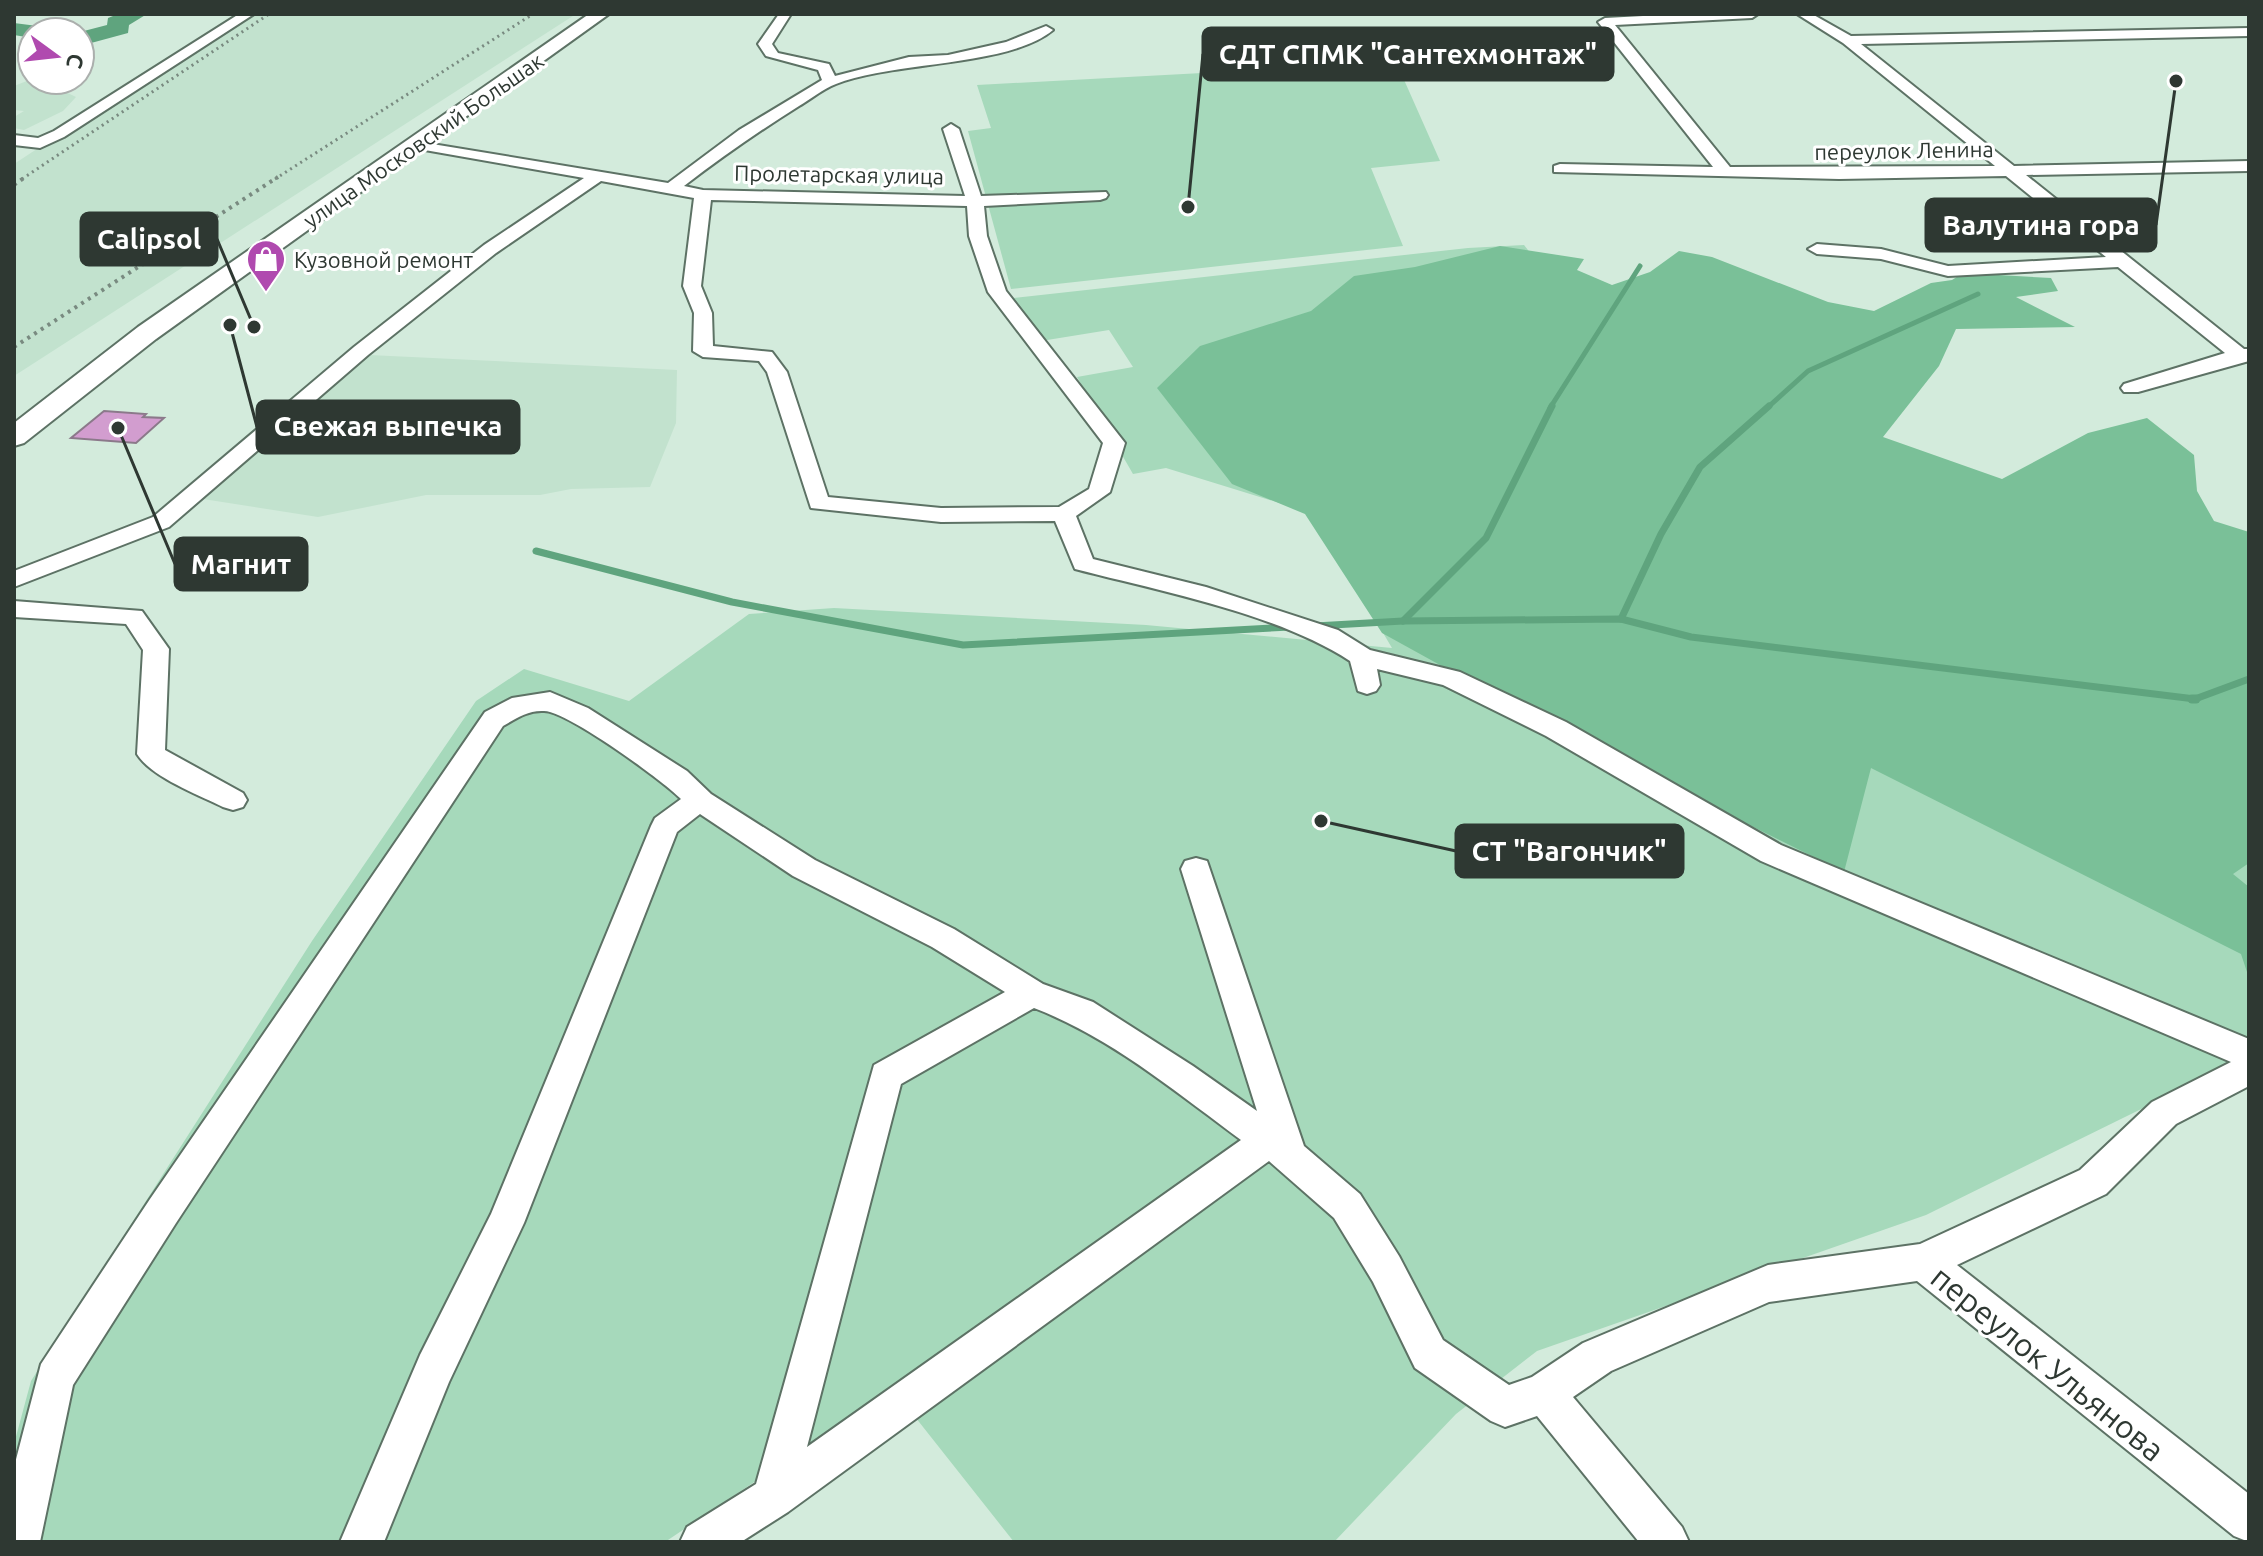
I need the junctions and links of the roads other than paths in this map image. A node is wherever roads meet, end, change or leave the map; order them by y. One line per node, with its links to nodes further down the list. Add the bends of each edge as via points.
1 (248, 14): 11 (street, via 59,134 40,143)
2 (600, 14): 12 (street, улица Московский Большак)
3 (785, 14): 9 (street, via 765,44 773,56 824,67)
4 (1752, 14): 15 (street, via 1605,22)
5 (1802, 14): 8 (street)
6 (1046, 30): 9 (street, Пролетарская улица, via 1010,45 948,59 909,61)
7 (2249, 32): 8 (street)
8 (1848, 40): 16 (street)
9 (830, 81): 18 (street, Пролетарская улица, via 744,133)
10 (951, 129): 21 (street, Пролетарская улица)
11 (14, 140)
12 (419, 144): 17 (street, Пролетарская улица); 26 (street, улица Московский Большак, via 147,333)
13 (2249, 166): 16 (street, переулок Ленина)
14 (1560, 169): 15 (street, переулок Ленина)
15 (1725, 171): 16 (street, переулок Ленина)
16 (2011, 171): 23 (street)
17 (596, 177): 18 (street, Пролетарская улица); 28 (street, via 490,249 361,351 161,522)
18 (671, 188): 19 (street, Пролетарская улица)
19 (703, 195): 21 (street, Пролетарская улица); 27 (street, Пролетарская улица, via 692,286 703,313 703,351 765,356 777,372 819,503 941,515)
20 (1100, 195): 21 (street)
21 (975, 201): 27 (street, Пролетарская улица, via 978,236 997,292 1114,443 1099,492)
22 (1817, 249): 23 (street, via 1881,254 1948,271)
23 (2122, 261): 24 (street)
24 (2244, 355): 25 (street)
25 (2131, 388)
26 (14, 437)
27 (1064, 514): 30 (street, via 1083,564 1227,602 1329,636)
28 (14, 580)
29 (14, 609): 32 (street, via 133,617 156,649 151,754)
30 (1362, 657): 31 (street); 36 (street, via 1451,678 1556,729 1771,853)
31 (1367, 685)
32 (233, 800)
33 (701, 801): 35 (street, via 804,868 943,938); 43 (street, via 677,778 550,701 521,704 494,719 55,1378); 44 (street, via 665,826 506,1223 434,1369)
34 (1196, 869): 38 (street)
35 (1032, 993): 38 (street, via 1081,1012); 41 (street, via 886,1075)
36 (2249, 1054)
37 (2249, 1069): 39 (street, переулок Ульянова, via 2164,1113 2093,1182)
38 (1279, 1148): 40 (street, via 1347,1206 1429,1354 1505,1407); 41 (street)
39 (1923, 1262): 40 (street, via 1768,1284 1597,1357); 42 (street, переулок Ульянова)
40 (1544, 1393): 46 (street)
41 (773, 1497): 45 (street)
42 (2249, 1521)
43 (18, 1542)
44 (362, 1542)
45 (702, 1542)
46 (1667, 1542)

